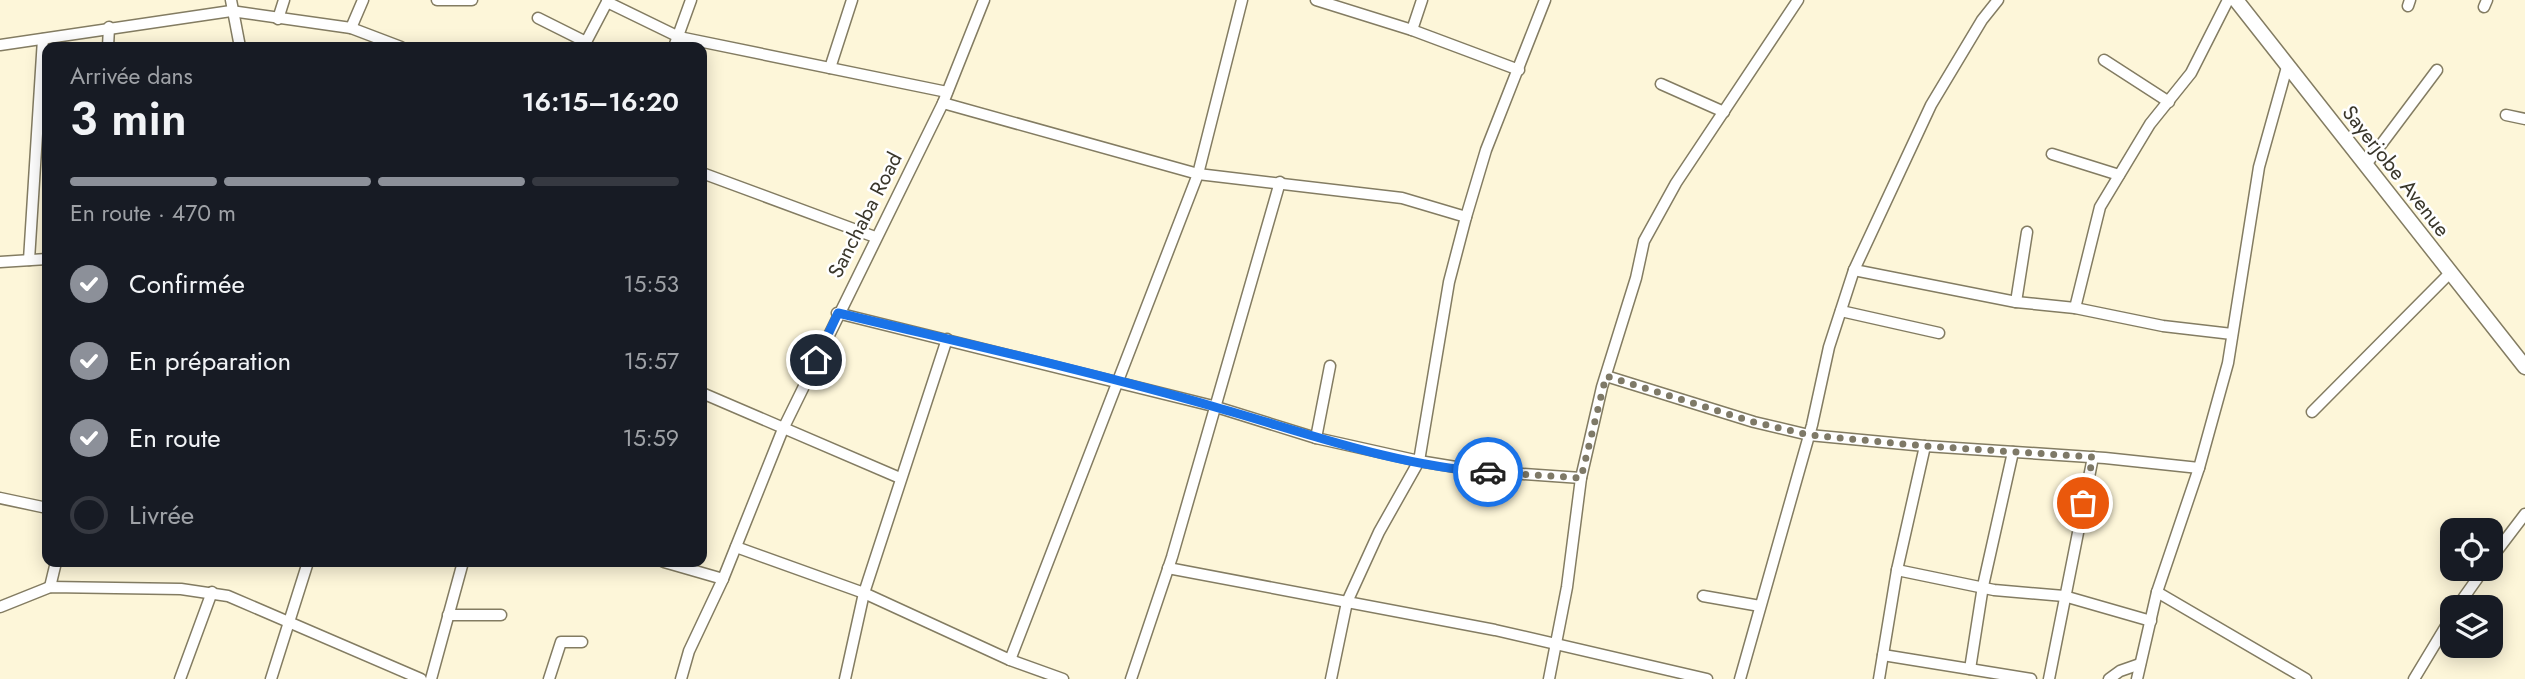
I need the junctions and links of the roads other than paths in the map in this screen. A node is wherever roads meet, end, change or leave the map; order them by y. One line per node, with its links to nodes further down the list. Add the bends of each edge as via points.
1 (284, 0): 19 (street)
2 (363, 0): 21 (street)
3 (438, 0): 4 (street)
4 (472, 0)
5 (691, 0): 29 (street)
6 (852, 0): 34 (street)
7 (984, 0): 39 (street, Sanchaba Road)
8 (1241, 0): 46 (street)
9 (1316, 0): 22 (street)
10 (1422, 0): 22 (street)
11 (1545, 0): 36 (street)
12 (1798, 0): 41 (street)
13 (1998, 0): 56 (street, via 1931,105)
14 (2228, 0): 40 (street, via 2191,73)
15 (2236, 0): 35 (main road, Sayerjobe Avenue)
16 (608, 1): 24 (street); 29 (street)
17 (231, 5): 19 (street); 20 (street); 27 (street)
18 (538, 18): 24 (street)
19 (278, 19): 21 (street)
20 (109, 27): 23 (street); 26 (street)
21 (351, 28): 28 (street)
22 (1412, 30): 36 (street)
23 (43, 39): 25 (street); 30 (street)
24 (586, 41)
25 (43, 42)
26 (108, 42)
27 (239, 42)
28 (388, 42)
29 (676, 42)
30 (0, 46)
31 (707, 47): 34 (street)
32 (42, 55): 54 (street)
33 (2104, 60): 40 (street)
34 (830, 68): 39 (street)
35 (2287, 68): 45 (main road, Sayerjobe Avenue); 63 (street, via 2259,167)
36 (1519, 70): 50 (street, via 1486,150)
37 (2437, 70): 45 (street)
38 (1661, 84): 41 (street)
39 (945, 97): 46 (street); 52 (street, Sanchaba Road)
40 (2169, 102): 48 (street)
41 (1724, 112): 67 (street, via 1644,241)
42 (2506, 115): 43 (street)
43 (2525, 119)
44 (2052, 154): 48 (street)
45 (2365, 166): 57 (main road, Sayerjobe Avenue)
46 (1198, 174): 49 (street); 68 (street)
47 (707, 175): 52 (street)
48 (2119, 175): 59 (street, via 2100,207)
49 (1280, 182): 50 (street, via 1402,198); 70 (street)
50 (1466, 217): 78 (street, via 1449,282)
51 (2027, 232): 58 (street)
52 (875, 237): 61 (street, Sanchaba Road)
53 (42, 259): 54 (street)
54 (29, 260): 55 (street)
55 (0, 262)
56 (1854, 270): 58 (street); 60 (street)
57 (2450, 273): 66 (main road, Sayerjobe Avenue); 71 (street)
58 (2015, 302): 59 (street)
59 (2075, 308): 63 (street)
60 (1841, 311): 62 (street); 73 (street)
61 (838, 313): 64 (street); 72 (street, Sanchaba Road)
62 (1939, 333)
63 (2232, 334): 79 (street)
64 (947, 339): 68 (street); 80 (street)
65 (1330, 366): 74 (street)
66 (2525, 367)
67 (1606, 376): 73 (street); 81 (street)
68 (1118, 383): 70 (street); 112 (street)
69 (707, 395): 72 (street)
70 (1213, 406): 74 (street); 91 (street)
71 (2312, 412)
72 (783, 429): 80 (street); 86 (street, Sanchaba Road)
73 (1809, 435): 75 (street); 102 (street)
74 (1316, 438): 78 (street)
75 (1925, 446): 76 (street); 92 (street)
76 (2012, 452): 77 (street); 94 (street)
77 (2093, 457): 79 (street); 100 (street)
78 (1419, 461): 81 (street, via 1480,471); 101 (street, via 1378,532)
79 (2199, 468): 97 (street)
80 (900, 478): 98 (street)
81 (1581, 478): 110 (street)
82 (0, 498): 83 (street)
83 (42, 507)
84 (2525, 514): 85 (street)
85 (2503, 543)
86 (736, 547): 93 (street, Sanchaba Road); 98 (street)
87 (55, 567): 95 (street)
88 (306, 567): 107 (street)
89 (462, 567): 104 (street)
90 (681, 567): 93 (street)
91 (1168, 568): 101 (street); 124 (street)
92 (1897, 570): 94 (street); 111 (street)
93 (723, 579): 121 (street, Sanchaba Road)
94 (1983, 586): 100 (street); 114 (street)
95 (50, 587): 96 (street); 103 (street)
96 (212, 592): 107 (street); 116 (street)
97 (2157, 592): 106 (street); 134 (street)
98 (864, 593): 112 (street); 122 (street)
99 (1703, 596): 102 (street)
100 (2064, 596): 106 (street); 131 (street)
101 (1347, 602): 110 (street); 125 (street)
102 (1760, 606): 128 (street)
103 (0, 607)
104 (448, 615): 105 (street); 119 (street)
105 (501, 615)
106 (2151, 621): 113 (street)
107 (290, 622): 117 (street); 118 (street)
108 (2440, 636): 135 (street)
109 (582, 642): 120 (street, via 561,642)
110 (1557, 645): 126 (street); 127 (street)
111 (1883, 655): 114 (street); 129 (street)
112 (1010, 660): 123 (street)
113 (2140, 664): 132 (street); 133 (street)
114 (1970, 669): 115 (street)
115 (1989, 676): 130 (street)
116 (180, 679)
117 (271, 679)
118 (421, 679)
119 (431, 679)
120 (549, 679)
121 (681, 679)
122 (845, 679)
123 (1063, 679)
124 (1131, 679)
125 (1331, 679)
126 (1549, 679)
127 (1707, 679)
128 (1740, 679)
129 (1879, 679)
130 (2031, 679)
131 (2049, 679)
132 (2109, 679)
133 (2137, 679)
134 (2306, 679)
135 (2414, 679)

